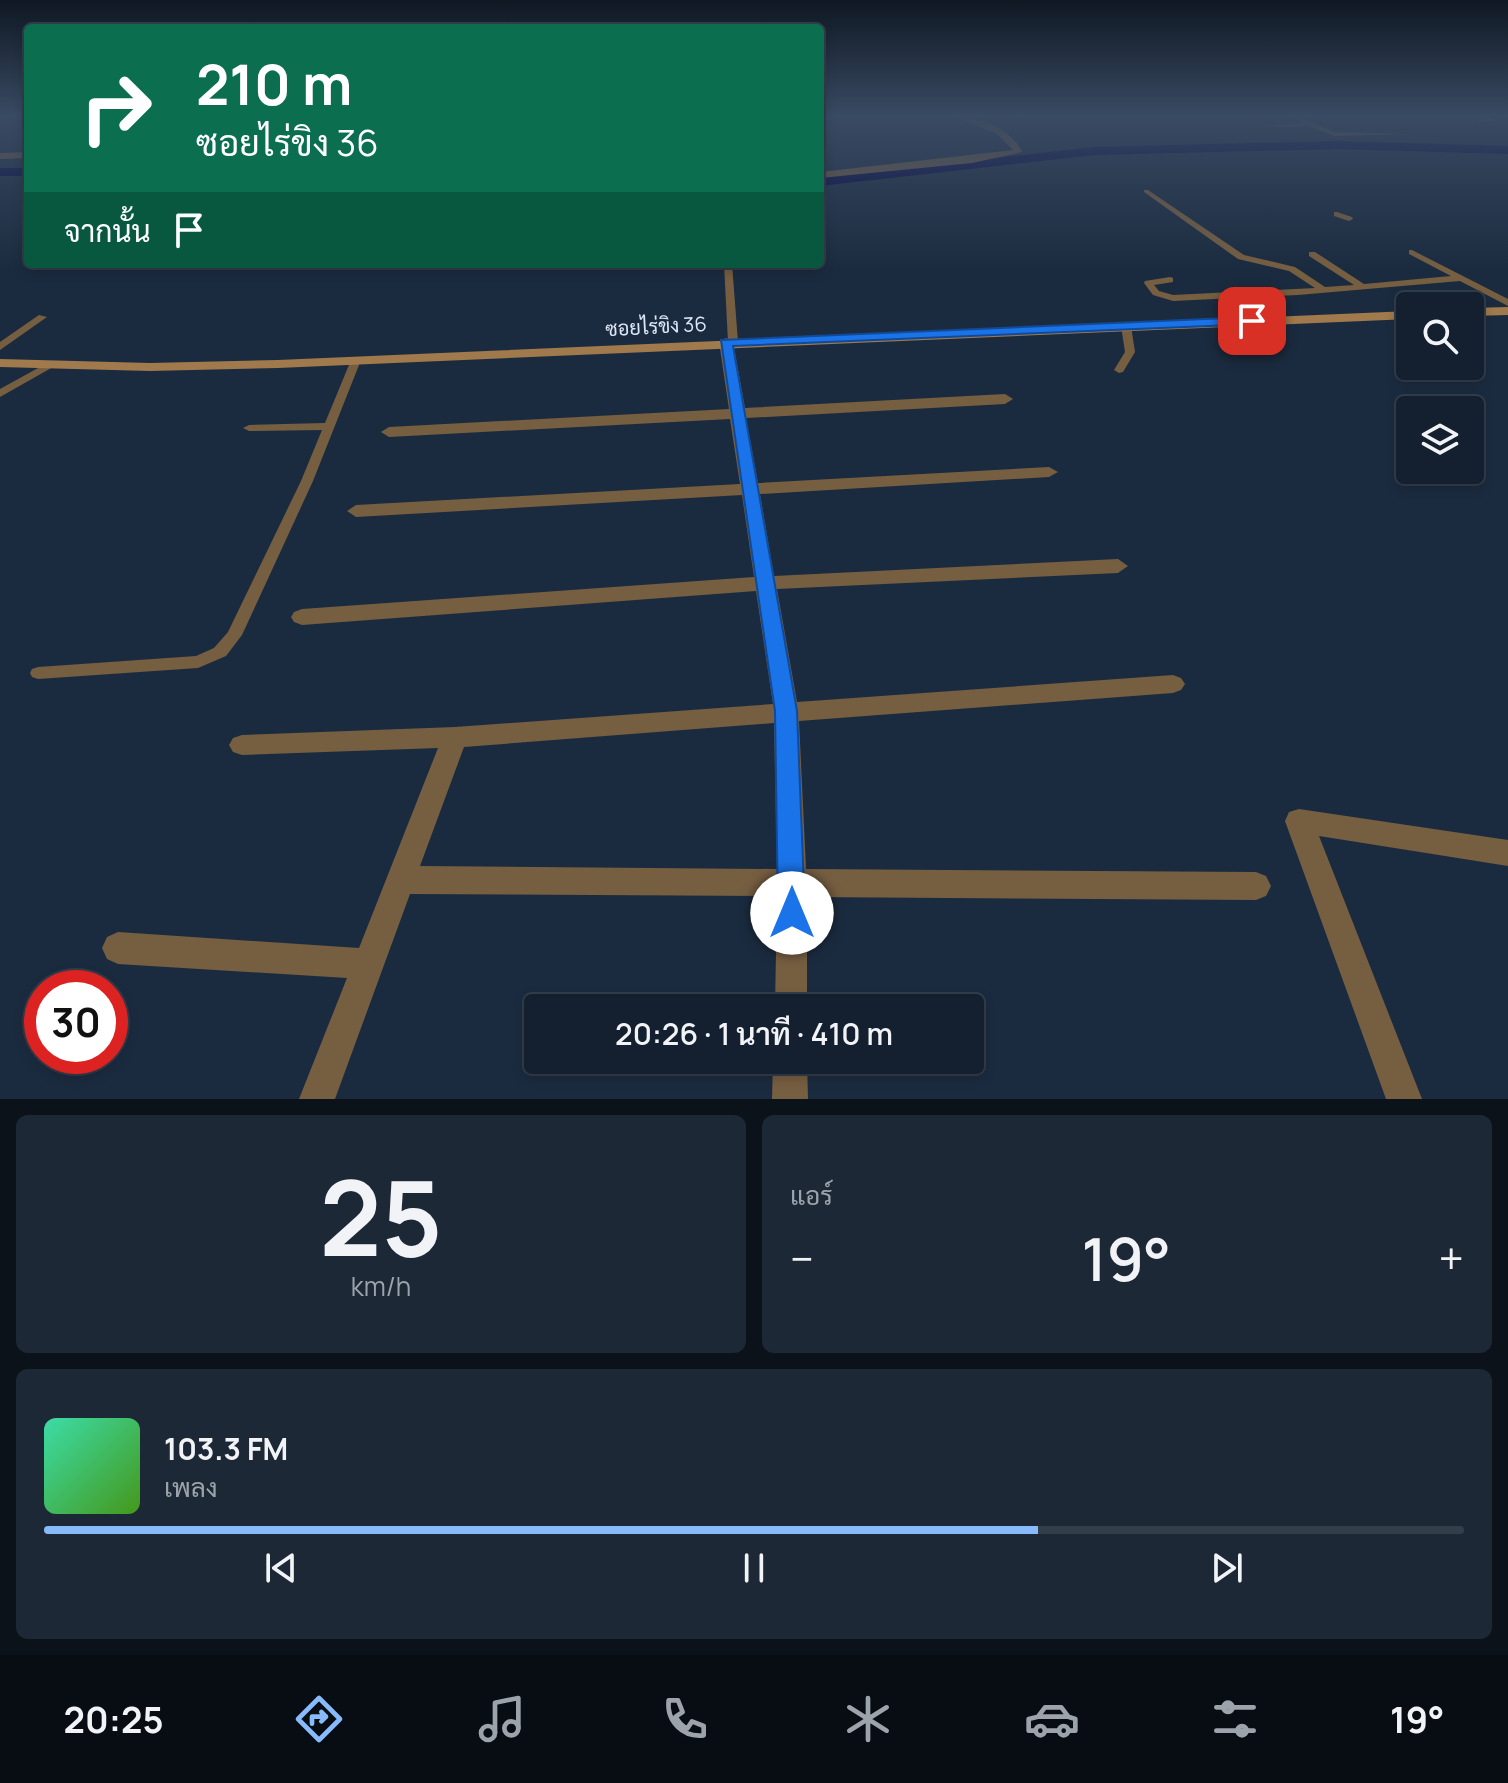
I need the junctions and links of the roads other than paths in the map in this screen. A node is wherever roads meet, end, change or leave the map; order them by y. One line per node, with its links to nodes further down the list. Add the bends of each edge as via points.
1 (908, 166): 2 (street)
2 (824, 175)
3 (1146, 191): 12 (lane, via 1241,257 1292,269)
4 (1337, 214): 5 (lane)
5 (1349, 219)
6 (1412, 252): 9 (lane)
7 (1312, 254): 11 (lane)
8 (728, 268): 19 (lane)
9 (1461, 278): 11 (lane); 13 (lane)
10 (1170, 280): 12 (lane, via 1148,283 1156,293 1173,298)
11 (1361, 285): 12 (lane)
12 (1324, 290)
13 (1508, 303)
14 (1508, 311): 15 (street)
15 (1484, 312)
16 (1396, 316): 18 (street, ซอยไร่ขิง 36)
17 (42, 317): 20 (lane)
18 (1126, 326): 19 (street, ซอยไร่ขิง 36); 24 (lane, via 1130,352)
19 (729, 342): 21 (street, ซอยไร่ขิง 36); 27 (street)
20 (0, 347)
21 (356, 360): 23 (street, ซอยไร่ขิง 36); 28 (lane)
22 (0, 363): 23 (street, ซอยไร่ขิง 36)
23 (49, 365): 25 (lane)
24 (1119, 370)
25 (0, 394)
26 (1005, 399): 27 (street)
27 (738, 413): 30 (street); 32 (street)
28 (330, 426): 29 (lane); 37 (lane, via 240,621 220,652 198,662)
29 (249, 428)
30 (389, 432)
31 (1049, 472): 32 (street)
32 (750, 490): 33 (street); 35 (street)
33 (356, 511)
34 (1118, 566): 35 (street)
35 (765, 583): 36 (street); 39 (street)
36 (302, 617)
37 (38, 673)
38 (1173, 684): 39 (street)
39 (786, 711): 40 (street); 44 (street)
40 (455, 737): 41 (street); 43 (street)
41 (242, 745)
42 (1508, 853): 52 (street, via 1299,821)
43 (400, 880): 44 (street); 47 (street)
44 (792, 881): 45 (street); 48 (street)
45 (1256, 886)
46 (118, 948): 47 (street)
47 (369, 964): 50 (street)
48 (791, 994)
49 (790, 1074): 51 (street)
50 (317, 1099)
51 (790, 1099)
52 (1404, 1099)

